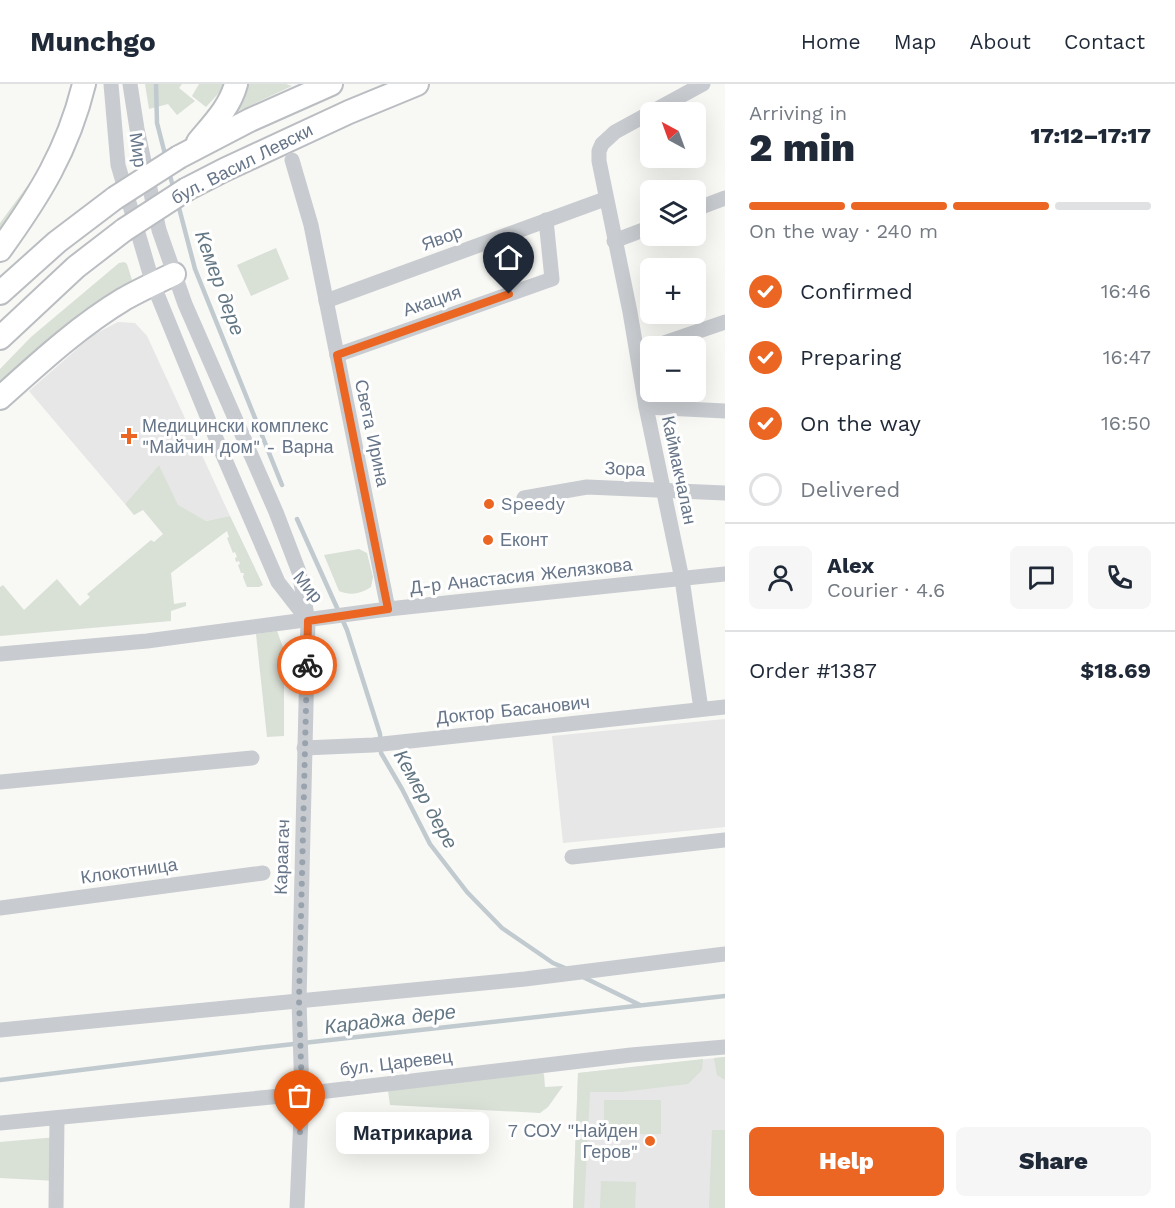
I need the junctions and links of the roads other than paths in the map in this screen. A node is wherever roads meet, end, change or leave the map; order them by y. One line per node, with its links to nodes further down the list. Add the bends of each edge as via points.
1 (84, 84): 16 (highway, via 66,142 49,177)
2 (111, 84): 18 (street, Мир, via 118,165)
3 (130, 84): 17 (street, Мир, via 159,230)
4 (236, 84): 9 (highway, via 223,111)
5 (331, 84): 9 (highway, бул. Васил Левски)
6 (417, 84): 8 (highway, бул. Васил Левски)
7 (703, 84): 11 (street, Каймакчалан, via 615,132 602,144 599,161)
8 (290, 150): 20 (street, Света Ирина, via 311,225); 24 (highway, бул. Васил Левски, bridge, via 224,170 124,230 76,267)
9 (185, 154): 19 (highway, бул. Васил Левски, bridge, via 57,242)
10 (725, 198): 12 (street)
11 (606, 199): 13 (street, Явор); 15 (street, Каймакчалан)
12 (706, 205)
13 (546, 220): 20 (street, Явор); 25 (street, Акация, via 552,279)
14 (640, 231): 15 (street)
15 (614, 241): 22 (street, Каймакчалан)
16 (0, 250)
17 (174, 274): 18 (highway); 36 (street, Мир, via 280,522 299,572)
18 (153, 284): 26 (highway, via 86,326); 36 (street, Мир, via 278,582)
19 (0, 293)
20 (326, 301): 25 (street, Света Ирина)
21 (725, 322): 23 (street)
22 (644, 336)
23 (685, 336)
24 (0, 338)
25 (337, 355): 35 (street, Света Ирина)
26 (0, 398)
27 (646, 402): 28 (street, Каймакчалан)
28 (646, 407): 29 (street); 30 (street, Каймакчалан)
29 (725, 411)
30 (663, 491): 31 (street, Зора); 32 (street, Зора, via 588,487); 34 (street, Каймакчалан)
31 (725, 493)
32 (524, 498)
33 (725, 574): 34 (street, Д-р Анастасия Желязкова)
34 (682, 579): 35 (street, Д-р Анастасия Желязкова); 39 (street, Каймакчалан)
35 (388, 609): 36 (street, Д-р Анастасия Желязкова)
36 (308, 621): 37 (street, Д-р Анастасия Желязкова); 40 (street, Караагач)
37 (0, 654)
38 (725, 707): 39 (street, Доктор Басанович)
39 (701, 710): 40 (street, Доктор Басанович, via 379,744)
40 (304, 748): 48 (street, Караагач)
41 (252, 758): 42 (street)
42 (0, 782)
43 (725, 840): 44 (street)
44 (572, 857)
45 (262, 873): 46 (street, Клокотница)
46 (0, 908)
47 (725, 954): 48 (street, via 543,977)
48 (299, 1000): 49 (street); 51 (street, Караагач)
49 (0, 1030)
50 (725, 1047): 51 (street, бул. Царевец)
51 (302, 1094): 52 (street, бул. Царевец); 55 (street, Караагач)
52 (57, 1118): 53 (street, бул. Царевец); 54 (street)
53 (0, 1123)
54 (56, 1208)
55 (297, 1208)

